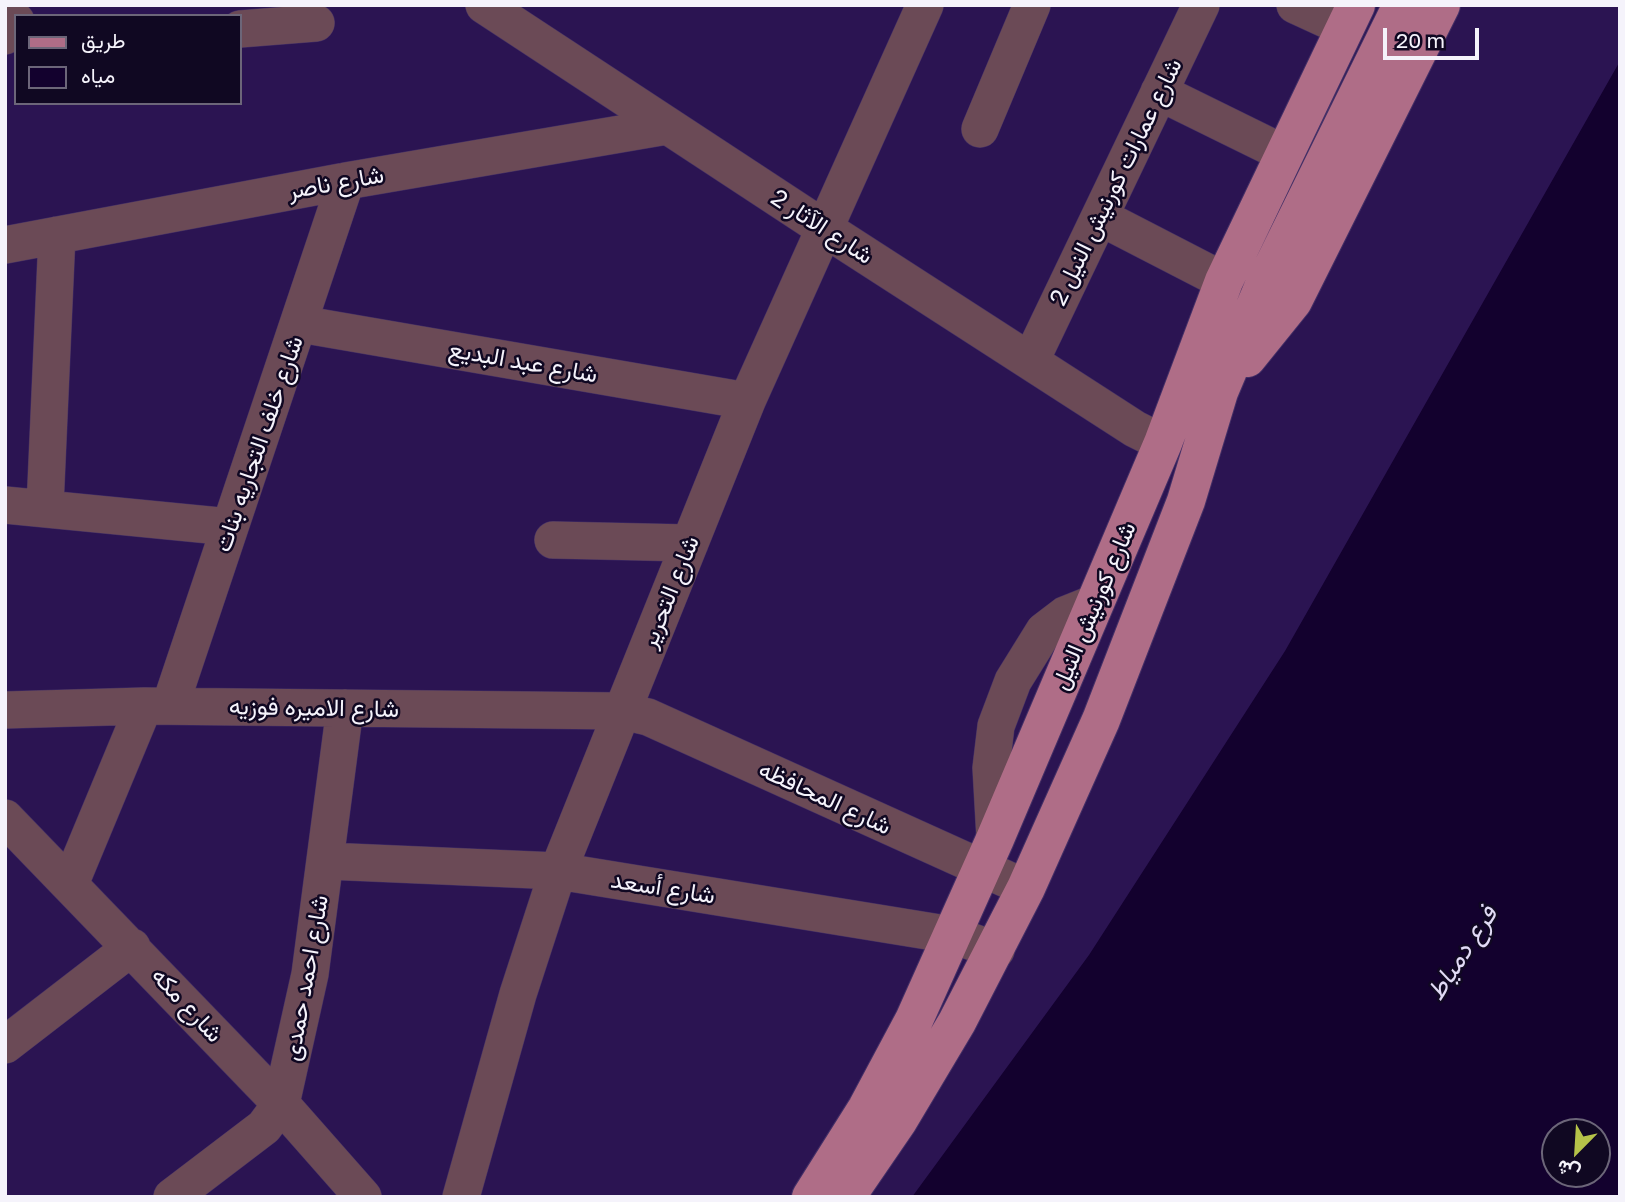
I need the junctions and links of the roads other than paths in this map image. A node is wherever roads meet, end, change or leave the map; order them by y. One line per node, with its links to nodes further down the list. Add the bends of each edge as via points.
1 (484, 5): 12 (street, شارع الآثار 2)
2 (925, 5): 17 (street, شارع التحرير)
3 (1032, 5): 13 (street)
4 (1201, 5): 11 (street, شارع عمارات كورنيش النيل 2)
5 (1295, 5): 8 (street)
6 (1402, 5): 23 (main road, شارع كورنيش النيل, via 1265,283)
7 (1441, 5): 23 (main road, شارع كورنيش النيل, via 1293,301)
8 (1350, 17): 14 (main road, شارع كورنيش النيل)
9 (316, 23): 10 (street)
10 (242, 29)
11 (1159, 92): 14 (street); 16 (street, شارع عمارات كورنيش النيل 2)
12 (667, 126): 15 (street, شارع ناصر); 17 (street, شارع الآثار 2)
13 (980, 129)
14 (1283, 153): 20 (main road, شارع كورنيش النيل)
15 (346, 181): 18 (street, شارع ناصر); 21 (street, شارع خلف التجاريه بنات)
16 (1100, 217): 20 (street); 22 (street, شارع عمارات كورنيش النيل 2)
17 (825, 229): 22 (street, شارع الآثار 2); 24 (street, شارع التحرير)
18 (57, 235): 19 (street, شارع ناصر); 27 (street)
19 (5, 245)
20 (1224, 281): 25 (main road, شارع كورنيش النيل)
21 (300, 324): 24 (street, شارع عبد البديع); 28 (street, شارع خلف التجاريه بنات)
22 (1031, 360): 25 (street, شارع الآثار 2)
23 (1219, 392): 32 (main road, شارع كورنيش النيل, via 1186,501)
24 (747, 401): 31 (street, شارع التحرير)
25 (1163, 443): 29 (main road, شارع كورنيش النيل)
26 (5, 505): 27 (street)
27 (45, 507): 28 (street)
28 (230, 527): 33 (street, شارع خلف التجاريه بنات)
29 (1124, 536): 32 (main road); 38 (main road, شارع كورنيش النيل)
30 (553, 540): 31 (street)
31 (690, 543): 36 (street, شارع التحرير)
32 (1164, 554): 42 (main road, شارع كورنيش النيل, via 1101,720)
33 (157, 706): 34 (street, شارع الاميره فوزيه); 35 (street, شارع الاميره فوزيه); 41 (street, شارع خلف التجاريه بنات)
34 (345, 708): 36 (street, شارع الاميره فوزيه); 39 (street, شارع احمد حمدى)
35 (5, 710)
36 (622, 711): 38 (street, شارع المحافظه, via 648,717); 40 (street, شارع التحرير)
37 (5, 818): 41 (street, شارع مكه)
38 (988, 855): 42 (street, شارع المحافظه); 43 (main road, شارع كورنيش النيل)
39 (326, 861): 40 (street, شارع أسعد); 47 (street, شارع احمد حمدى, via 310,974)
40 (558, 871): 43 (street, شارع أسعد); 50 (street, شارع التحرير)
41 (70, 884): 44 (street, شارع مكه)
42 (1026, 888): 45 (main road, شارع كورنيش النيل)
43 (952, 935): 45 (street, شارع أسعد); 51 (main road, شارع كورنيش النيل, via 867,1108)
44 (132, 947): 46 (street); 47 (street, شارع مكه)
45 (996, 950): 52 (main road, شارع كورنيش النيل, via 898,1121)
46 (5, 1045)
47 (281, 1104): 48 (street, شارع احمد حمدى, via 264,1127); 49 (street, شارع مكه)
48 (172, 1197)
49 (363, 1197)
50 (461, 1197)
51 (811, 1197)
52 (846, 1197)

